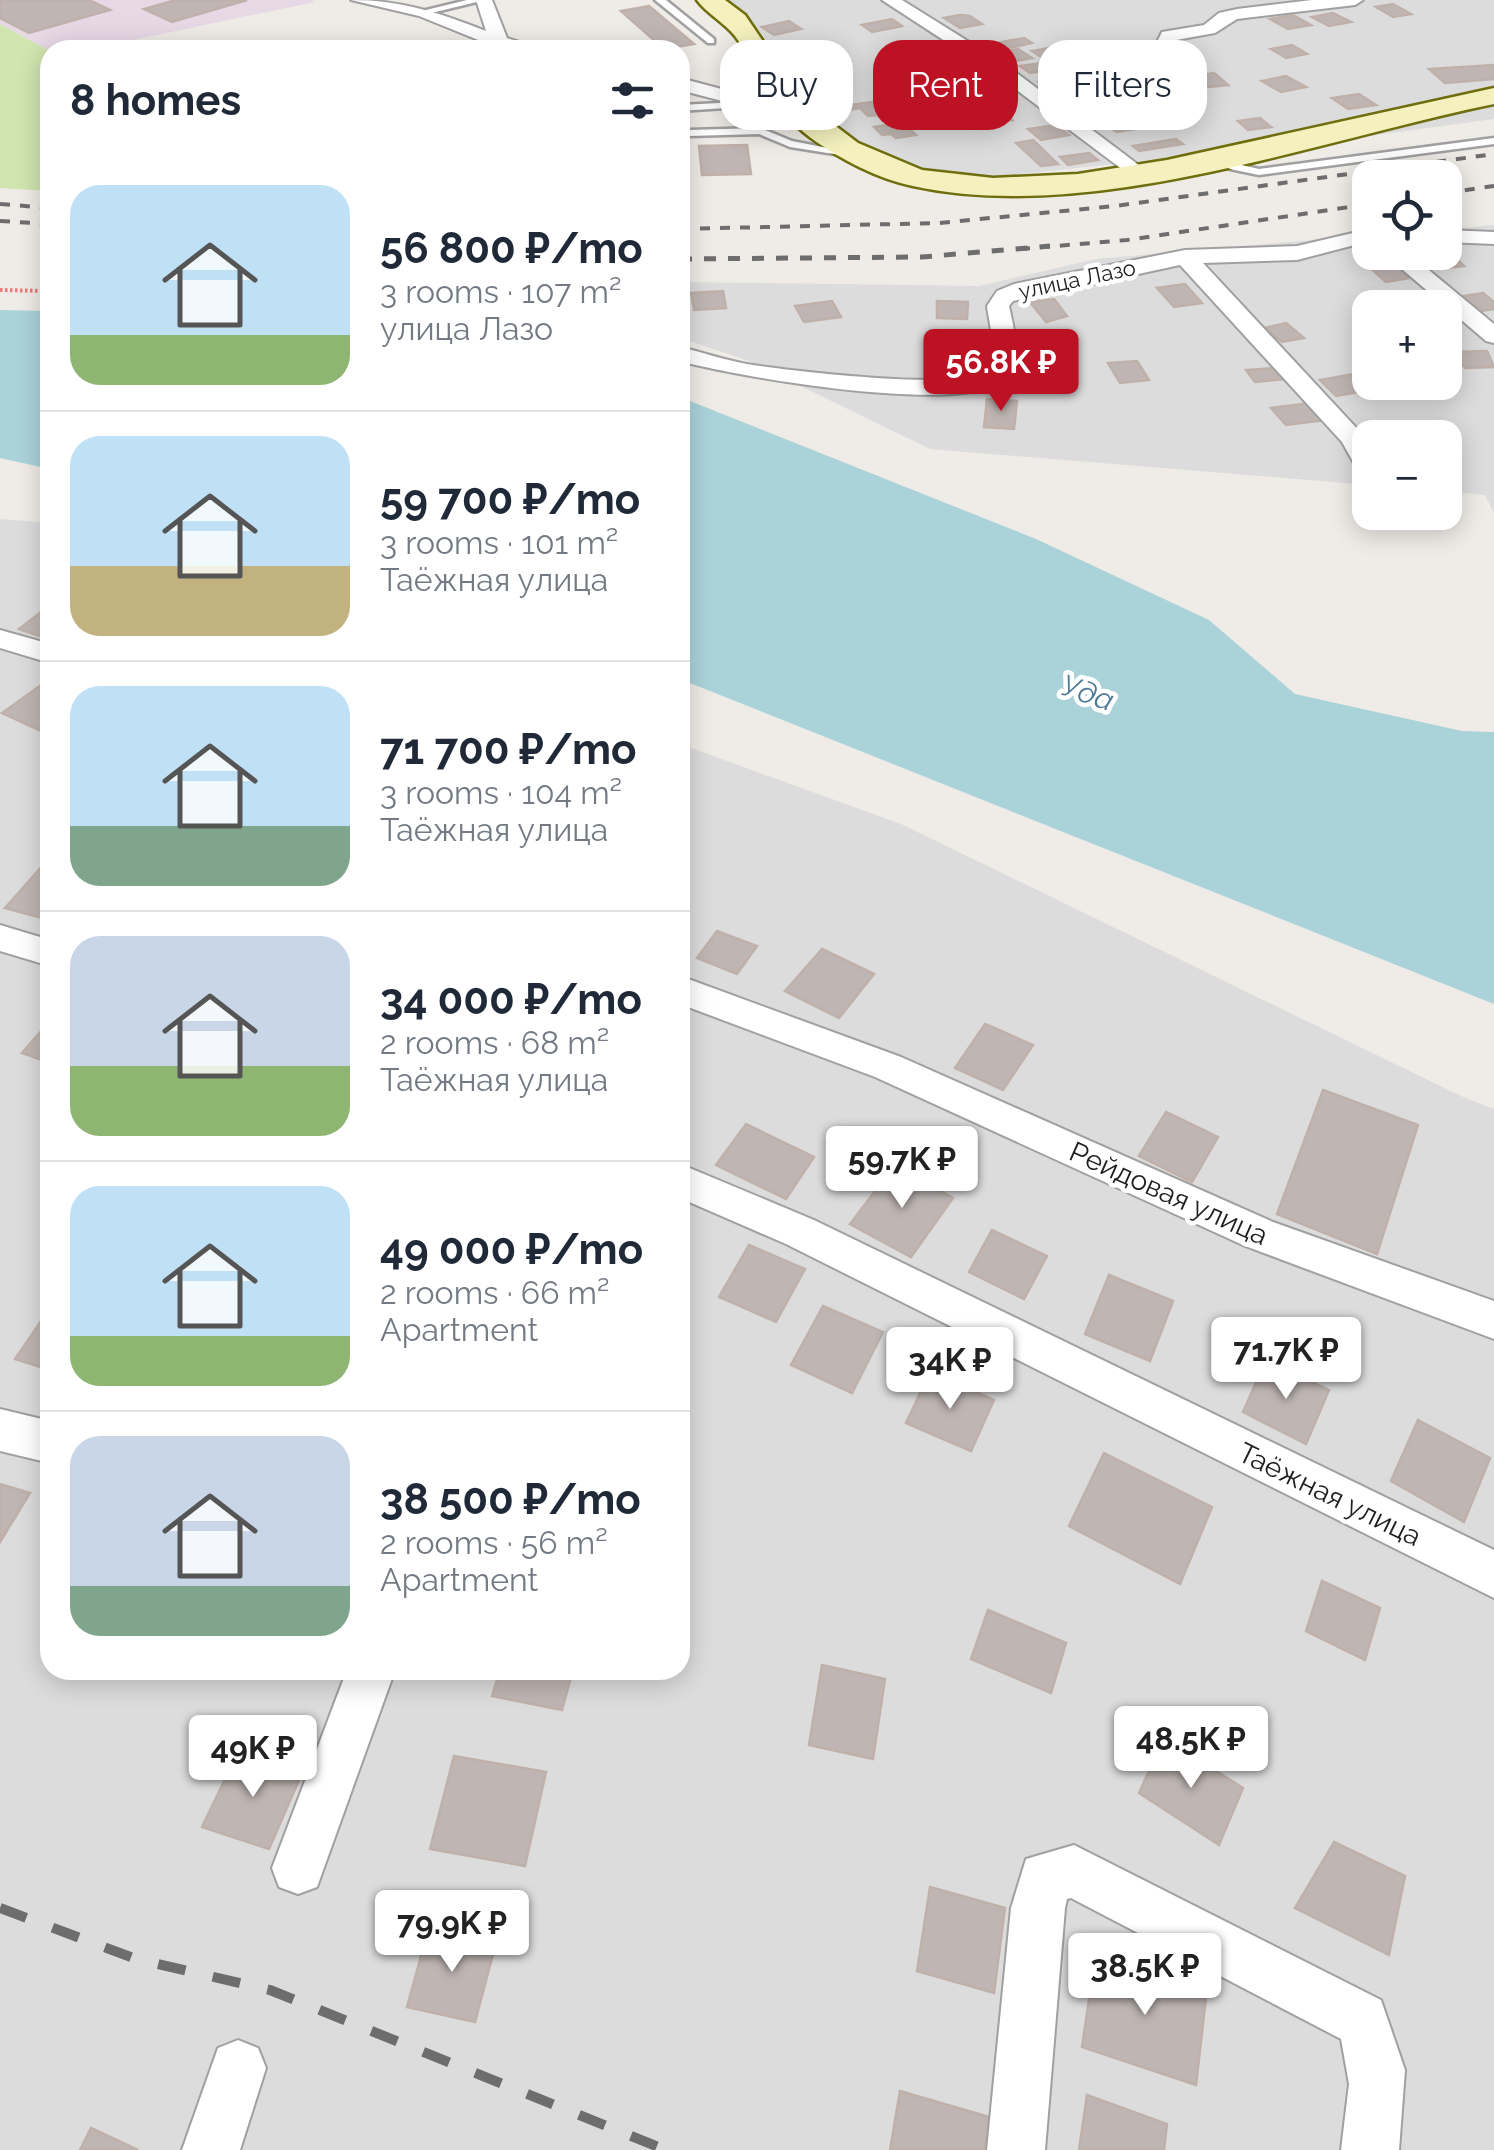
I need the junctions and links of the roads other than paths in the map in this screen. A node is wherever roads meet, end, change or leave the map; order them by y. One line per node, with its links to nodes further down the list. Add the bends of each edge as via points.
1 (360, 0): 7 (street)
2 (482, 0): 7 (lane); 9 (street)
3 (660, 0): 12 (lane)
4 (709, 0): 10 (street)
5 (890, 0): 23 (street, via 1000,69)
6 (1355, 0): 11 (street, via 1237,14)
7 (423, 12): 8 (street)
8 (494, 40)
9 (498, 40)
10 (750, 40)
11 (1167, 40)
12 (711, 41)
13 (690, 87): 14 (street)
14 (720, 94)
15 (1494, 96): 22 (street)
16 (720, 105): 17 (lane)
17 (690, 107)
18 (822, 130): 21 (street)
19 (690, 133): 21 (lane, via 760,131 790,144)
20 (1494, 141): 22 (lane, via 1259,172)
21 (855, 154): 23 (street, via 894,174 990,189)
22 (1221, 158): 23 (street)
23 (1138, 172)
24 (1462, 237): 25 (street)
25 (1494, 238)
26 (1352, 239): 27 (street, улица Лазо, via 1297,252)
27 (1184, 257): 30 (street, улица Лазо, via 1005,296 998,306 1001,366 976,384 923,386 747,371); 31 (street)
28 (1415, 270): 29 (street)
29 (1494, 336)
30 (690, 357)
31 (1352, 438)
32 (0, 640): 33 (street)
33 (40, 651)
34 (0, 938): 35 (street)
35 (40, 951)
36 (690, 994): 38 (street, Рейдовая улица, via 888,1067 1259,1234)
37 (690, 1184): 41 (street, Таёжная улица, via 800,1232)
38 (1494, 1320)
39 (0, 1430): 40 (street)
40 (40, 1440)
41 (1494, 1575)
42 (366, 1680): 43 (street)
43 (298, 1868)
44 (238, 2068): 45 (street)
45 (211, 2150)
46 (1016, 2150): 47 (street, via 1038,1908 1045,1878 1074,1871 1361,2020 1376,2052 1379,2088)
47 (1370, 2150)

